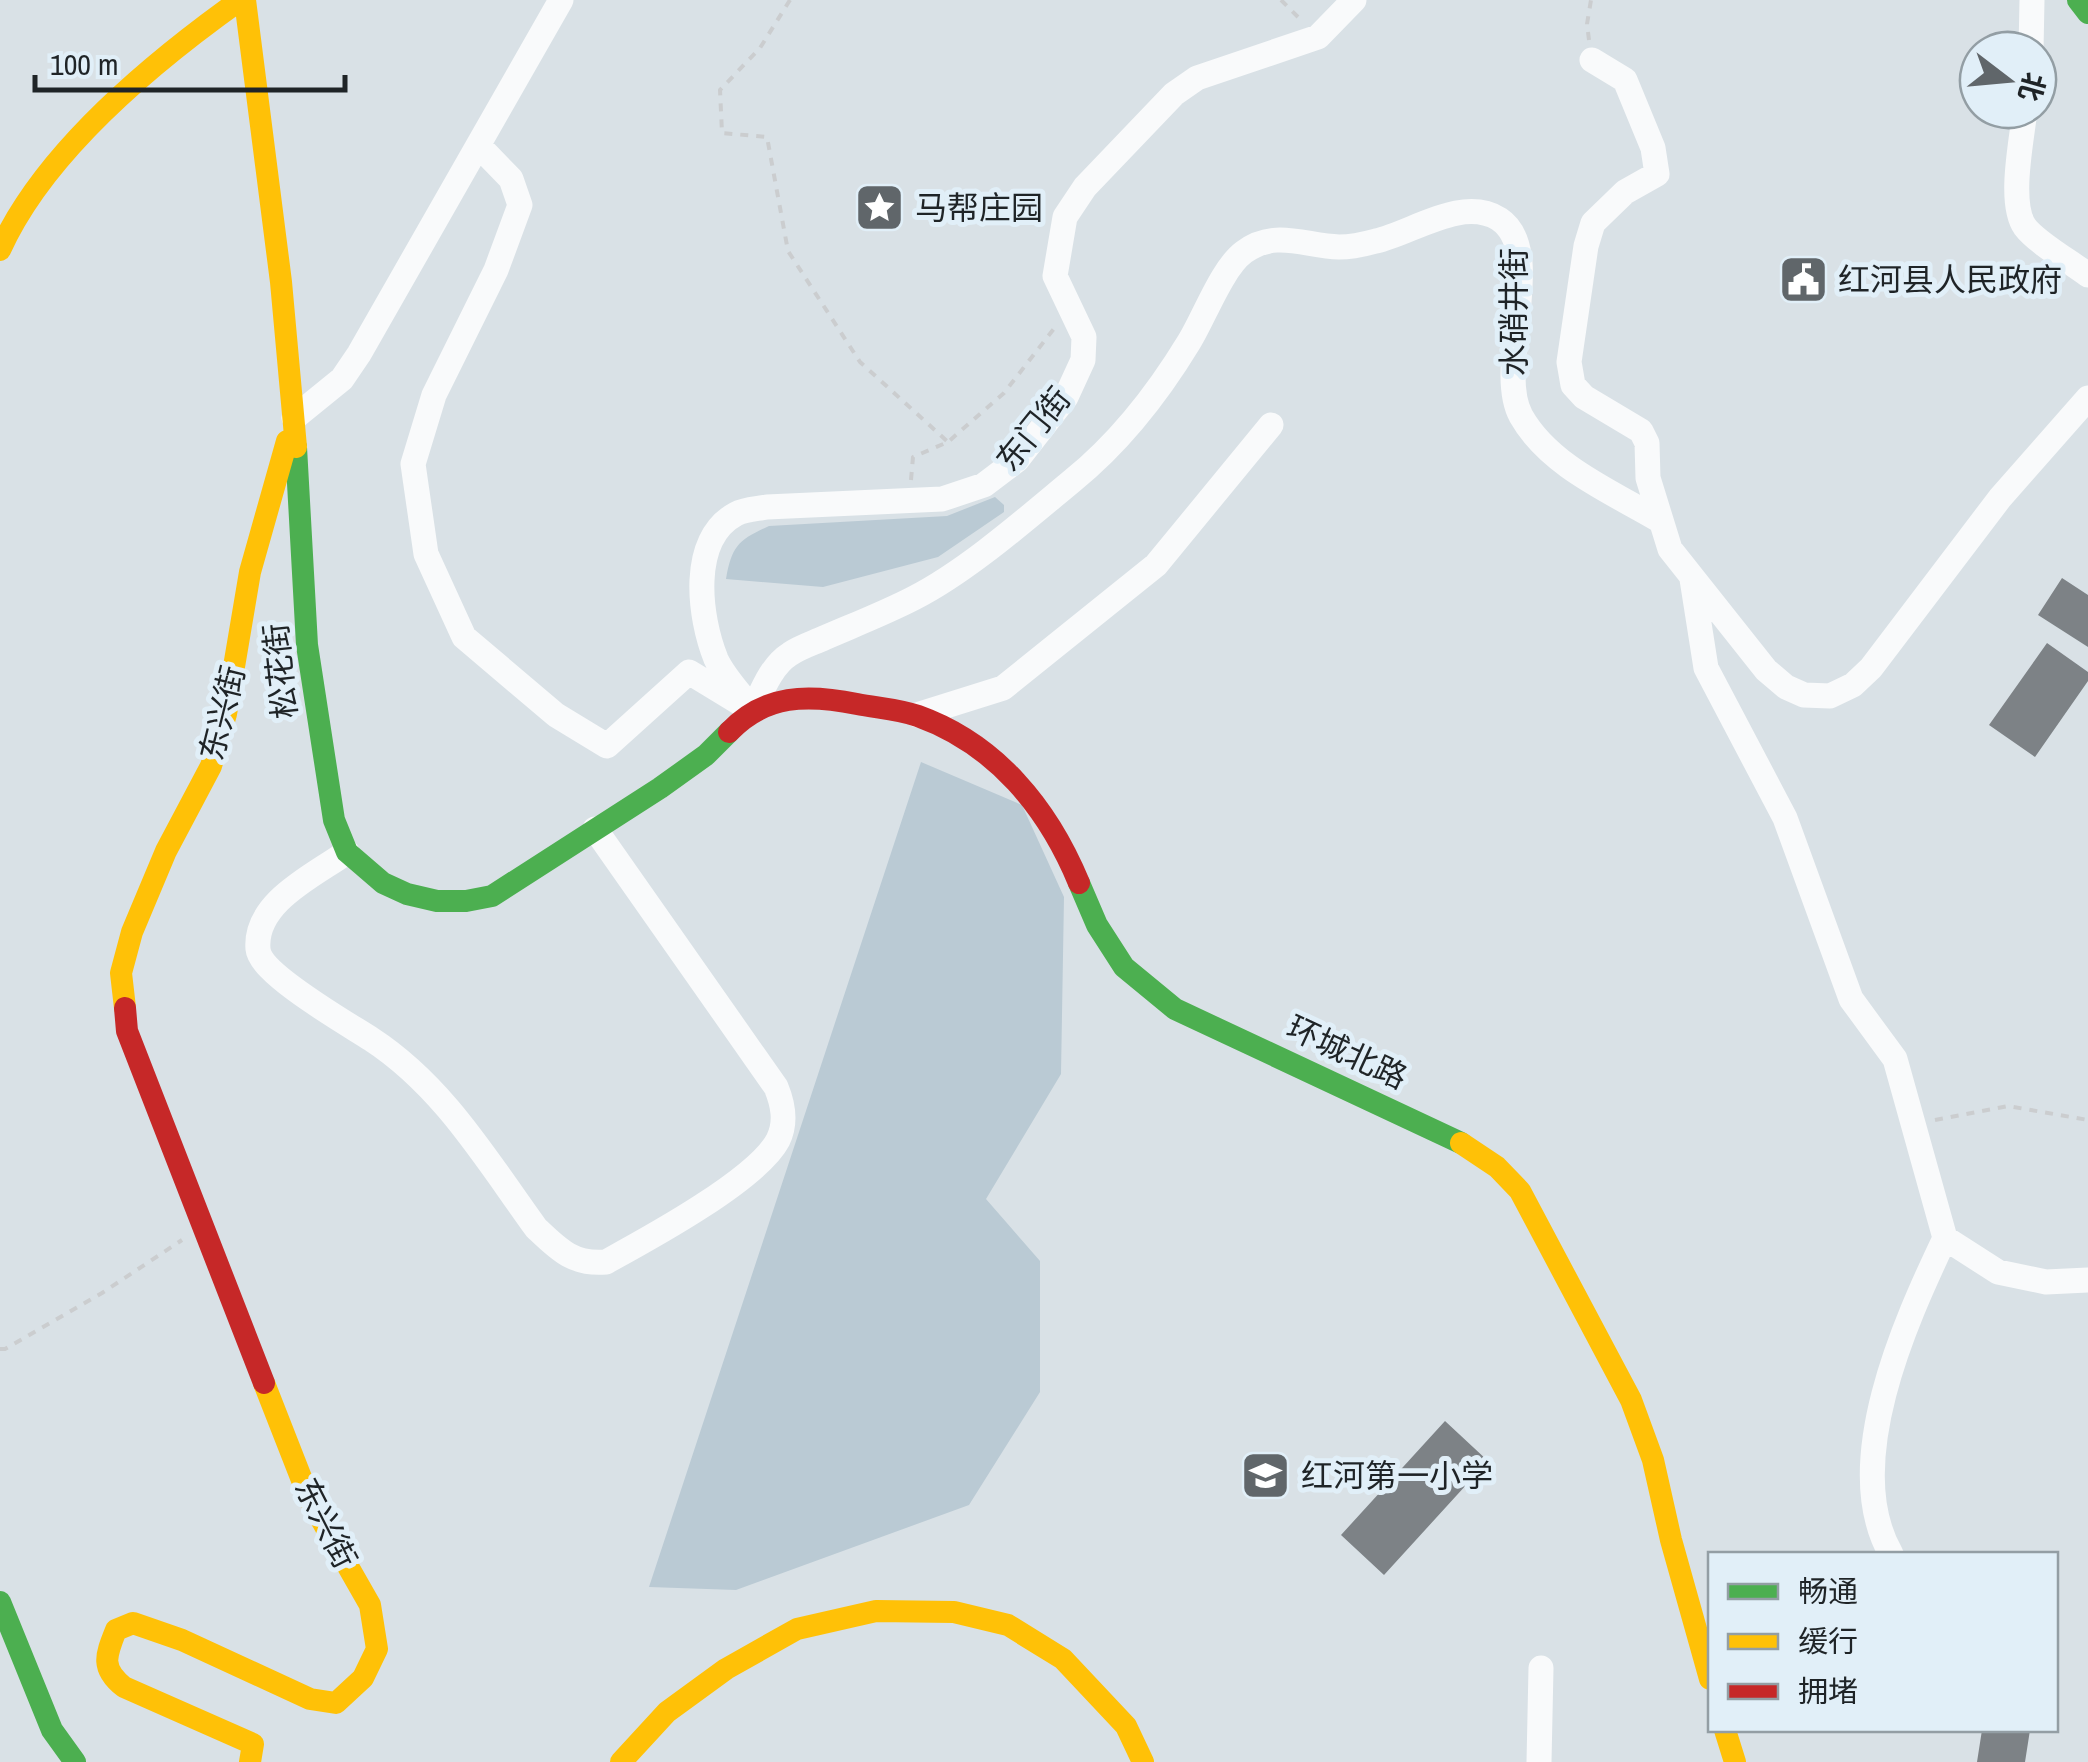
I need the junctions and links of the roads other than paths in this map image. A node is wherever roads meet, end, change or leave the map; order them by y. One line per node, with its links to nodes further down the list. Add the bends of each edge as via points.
1 (243, 0): 11 (street, via 189,36 54,161 25,199); 14 (street, 松花街)
2 (561, 0): 10 (street)
3 (1354, 0): 18 (street, 东门街, via 1318,37 1197,78 1085,187 1065,216 1055,276 1084,338 1082,360 1066,397 1017,460 984,485 942,499 767,507 739,512 720,525 703,565 706,623 717,662)
4 (2032, 0): 7 (street)
5 (2078, 0): 6 (street)
6 (2088, 13)
7 (2031, 30)
8 (1592, 60): 16 (street, via 1625,80 1658,174 1625,192 1593,224 1569,362 1572,385 1641,432)
9 (2023, 130): 12 (street, via 2018,210 2026,227)
10 (479, 146): 14 (street, via 342,379); 18 (street, via 510,178 520,206 434,394 413,464 426,554 464,637 556,715 606,746 688,672)
11 (0, 250)
12 (2088, 275)
13 (2088, 398): 17 (street, via 2000,498 1872,668 1841,691 1804,695 1786,687)
14 (294, 418): 21 (street, 松花街, via 307,644 328,796); 30 (street, 东兴街, via 250,572 211,766 166,851 120,973 127,1031 309,1498 370,1606 377,1649 363,1678 336,1702 310,1699 133,1623 116,1630 106,1656 114,1678 134,1693 231,1730 253,1744)
15 (1272, 425): 19 (street, via 1156,565 1002,688)
16 (1659, 520): 17 (street); 18 (street, 水硝井街, via 1556,458 1521,416 1512,372 1518,256 1512,232 1498,218 1456,213 1340,247 1287,238 1261,242 1228,271 1146,405 1077,477 917,597 788,654)
17 (1692, 579): 22 (street, via 1706,668 1785,818 1851,1000 1896,1059)
18 (753, 710): 19 (street, 环城北路, via 787,697 823,696); 20 (street, via 708,754)
19 (918, 716): 27 (street, 环城北路, via 996,760 1034,798 1098,933 1144,989 1458,1140 1520,1191 1631,1400)
20 (595, 829): 21 (street, via 518,882 466,901 407,894); 21 (street, via 783,1104 778,1139 721,1193 606,1262 589,1264 572,1259 536,1228 424,1078 313,1002 258,953 270,911)
21 (347, 852)
22 (1945, 1238): 23 (street, via 1998,1272 2046,1282); 24 (street, via 1908,1316 1881,1410 1872,1479 1878,1532)
23 (2088, 1280)
24 (1890, 1552)
25 (0, 1602): 29 (street, via 52,1730)
26 (1540, 1668): 33 (street)
27 (1708, 1673)
28 (1726, 1732): 34 (street)
29 (75, 1762)
30 (250, 1762)
31 (622, 1762): 32 (street, via 667,1712 726,1669 796,1630 876,1610 954,1612 1008,1625 1063,1659 1126,1726)
32 (1143, 1762)
33 (1539, 1762)
34 (1735, 1762)

